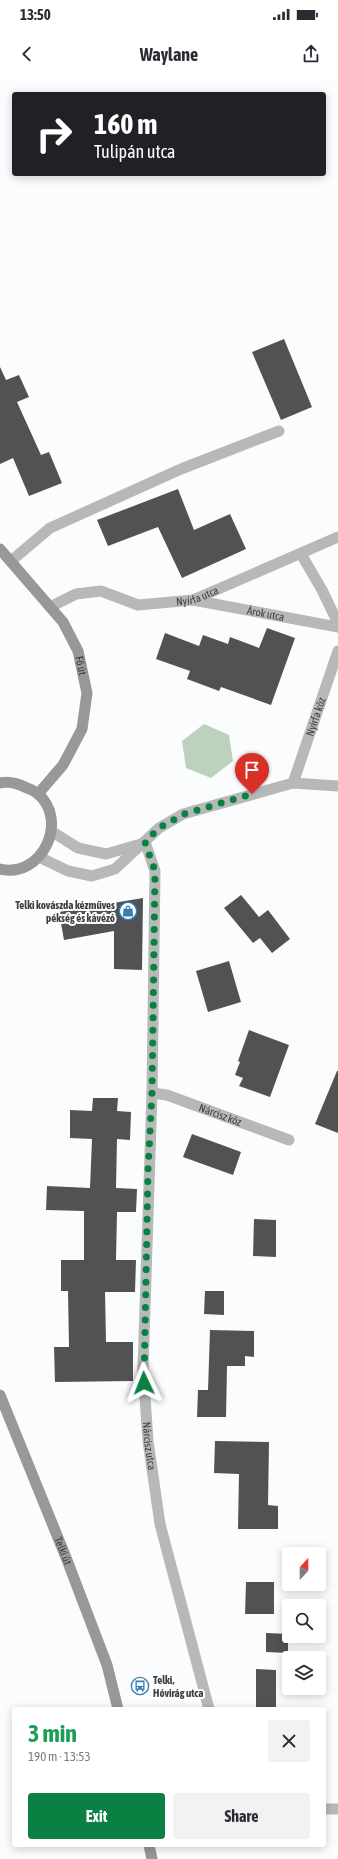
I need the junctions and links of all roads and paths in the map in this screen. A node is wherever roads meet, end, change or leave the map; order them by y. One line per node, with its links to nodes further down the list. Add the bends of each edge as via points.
1 (279, 431): 5 (street, via 181,469 50,528)
2 (338, 537): 4 (street, Nyírfa utca)
3 (0, 549): 5 (main road, Fő út)
4 (300, 554): 6 (street, Nyírfa utca); 8 (street)
5 (11, 561): 7 (main road, Fő út)
6 (193, 600): 7 (street, Nyírfa utca, via 138,605 101,592 76,594); 9 (street, Árok utca)
7 (50, 607): 14 (main road, Fő út, via 63,622 78,651 87,693 82,729 63,765)
8 (338, 623)
9 (338, 627)
10 (338, 651): 11 (street, Nyírfa köz)
11 (294, 782): 13 (street); 16 (street, via 184,814 159,828)
12 (0, 783): 14 (main road, via 20,784)
13 (338, 786)
14 (38, 794): 15 (main road, via 48,810)
15 (52, 831): 16 (street, via 78,848 106,854); 17 (main road, via 48,845)
16 (145, 842): 17 (street, via 115,869 92,876 68,871); 19 (street, Nárcisz utca, via 155,871)
17 (39, 857): 18 (main road, via 17,870)
18 (0, 870)
19 (152, 1093): 20 (street, Nárcisz köz, via 167,1095); 23 (street, Nárcisz utca, via 143,1369 148,1441 160,1524)
20 (289, 1140)
21 (0, 1395): 22 (main road, Telki út, via 104,1658)
22 (117, 1707)
23 (208, 1707)
24 (326, 1809): 25 (street)
25 (338, 1810)
26 (150, 1847): 27 (main road)
27 (152, 1859)

